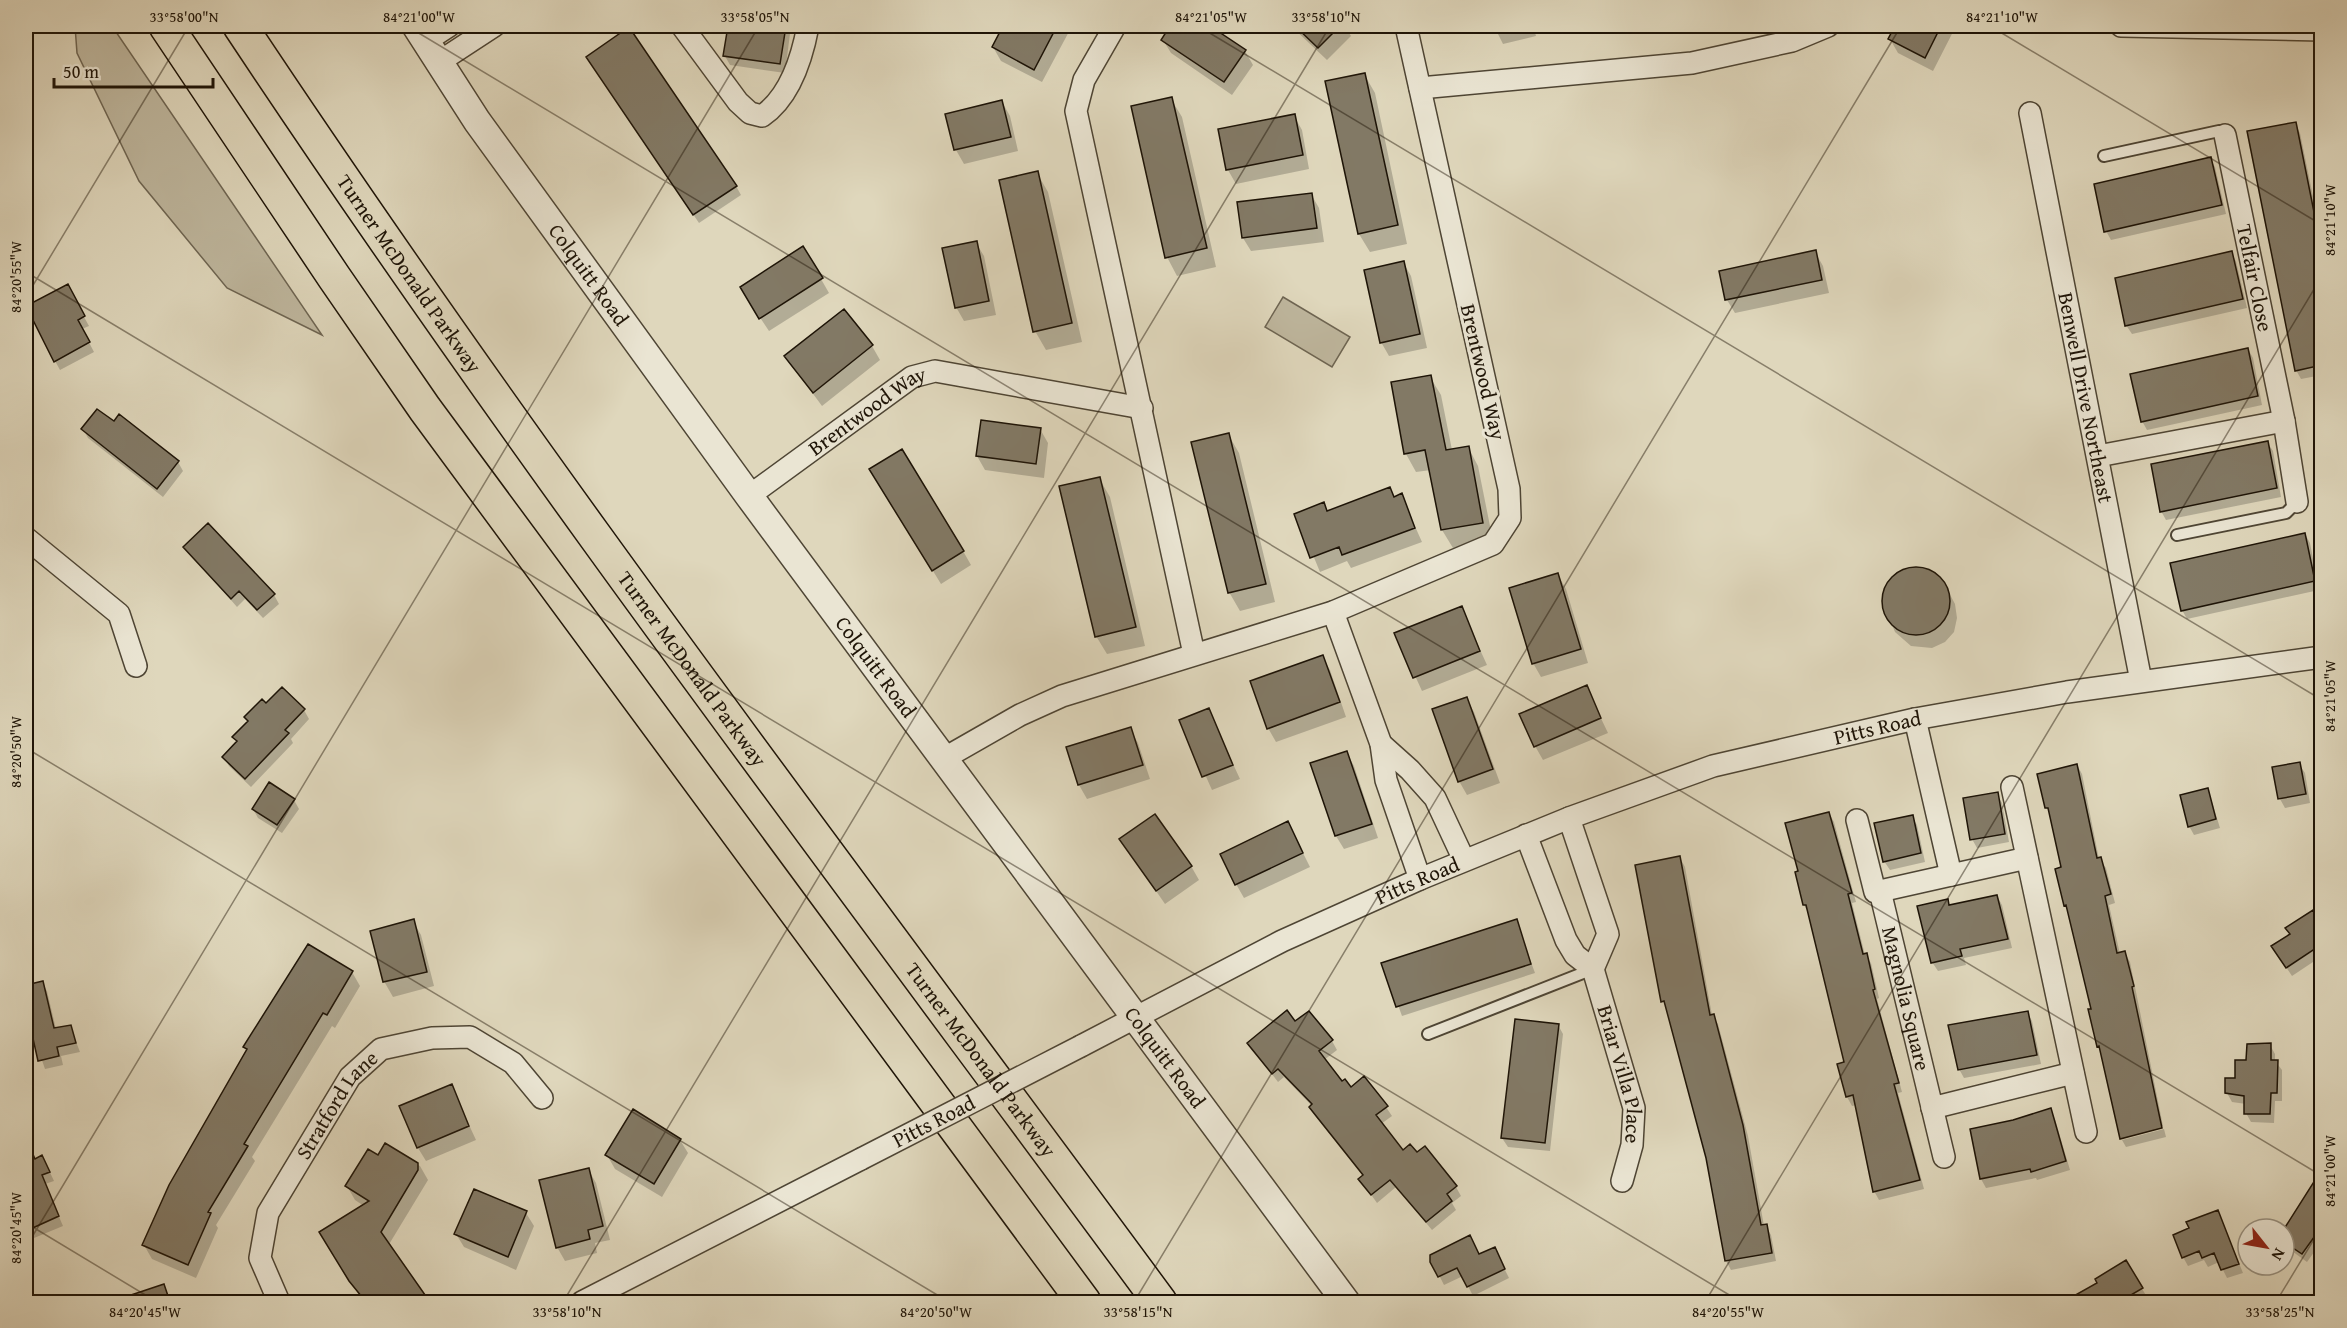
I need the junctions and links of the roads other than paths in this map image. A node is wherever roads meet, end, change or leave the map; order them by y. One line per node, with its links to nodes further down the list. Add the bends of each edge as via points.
1 (166, 26): 52 (highway, via 425,409)
2 (240, 26): 53 (highway, Turner McDonald Parkway, via 384,240 564,493)
3 (449, 26): 12 (street)
4 (494, 26): 12 (street)
5 (682, 26): 6 (street, via 738,102 750,113 762,116 781,96 796,71)
6 (808, 26)
7 (1115, 26): 17 (street, via 1084,80 1076,111)
8 (1406, 26): 13 (street, Brentwood Way)
9 (1828, 26): 13 (street, via 1792,41 1692,63)
10 (2121, 26): 11 (street)
11 (2322, 30)
12 (427, 43): 20 (street, Colquitt Road, via 477,121)
13 (1420, 88): 24 (street, Brentwood Way, via 1509,489 1510,518 1493,544)
14 (2030, 113): 19 (street, Benwell Drive Northeast)
15 (2225, 135): 16 (lane, via 2219,131 2189,136); 18 (street, Telfair Close)
16 (2104, 156)
17 (1142, 408): 20 (street, Brentwood Way, via 935,371 912,377); 25 (street)
18 (2284, 420): 19 (street); 21 (street, Telfair Close)
19 (2098, 456): 28 (street, Benwell Drive Northeast)
20 (749, 496): 31 (street, Colquitt Road)
21 (2297, 502): 22 (lane, via 2286,513)
22 (2178, 535)
23 (26, 538): 27 (street, via 119,614)
24 (1333, 612): 25 (street, Brentwood Way); 30 (street)
25 (1194, 654): 31 (street, Brentwood Way, via 1062,696)
26 (2322, 657): 28 (street, Pitts Road)
27 (136, 666)
28 (2141, 681): 29 (street, Pitts Road)
29 (1915, 719): 33 (street, Pitts Road, via 1713,766); 38 (street)
30 (1381, 744): 37 (street, via 1435,798); 39 (street, via 1386,780)
31 (943, 759): 42 (street, Colquitt Road)
32 (2012, 787): 36 (street)
33 (1569, 818): 35 (street, Pitts Road); 41 (street, via 1608,934)
34 (1857, 820): 40 (street, Magnolia Square, via 1875,892)
35 (1526, 835): 37 (street, Pitts Road); 41 (street, via 1566,939 1575,955)
36 (2027, 858): 38 (street); 44 (street)
37 (1464, 860): 39 (street, Pitts Road)
38 (1951, 875): 40 (street)
39 (1420, 879): 42 (street, Pitts Road, via 1282,942)
40 (1880, 891): 46 (street, Magnolia Square)
41 (1593, 969): 43 (lane); 49 (street, Briar Villa Place, via 1634,1108 1632,1145)
42 (1135, 1018): 51 (street, Pitts Road, bridge); 54 (street, Colquitt Road)
43 (1428, 1034)
44 (2073, 1073): 46 (street); 47 (street)
45 (542, 1098): 50 (street, Stratford Lane, via 513,1063 470,1037 432,1038 381,1049 350,1077 268,1213 260,1258)
46 (1932, 1108): 48 (street, Magnolia Square)
47 (2086, 1132)
48 (1944, 1157)
49 (1622, 1181)
50 (277, 1302)
51 (582, 1302)
52 (1084, 1302)
53 (1160, 1302)
54 (1346, 1302)

